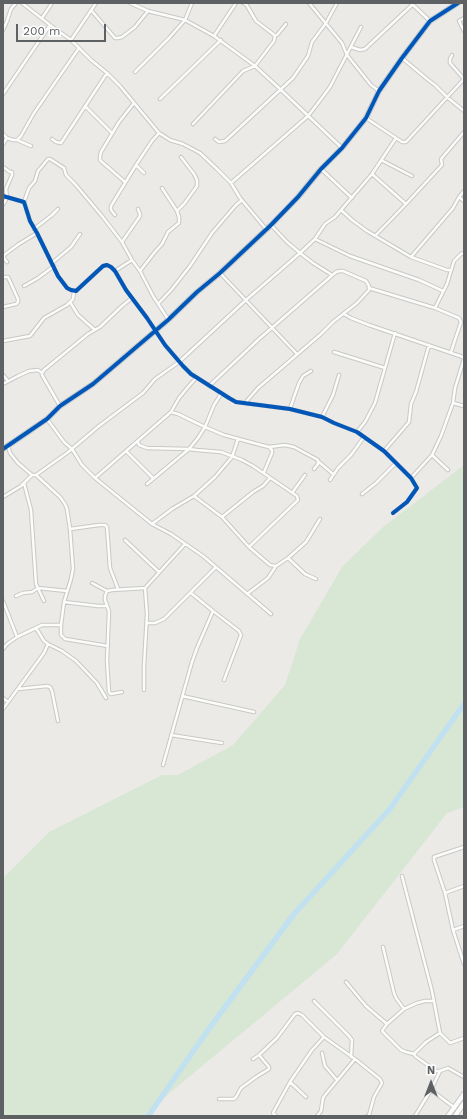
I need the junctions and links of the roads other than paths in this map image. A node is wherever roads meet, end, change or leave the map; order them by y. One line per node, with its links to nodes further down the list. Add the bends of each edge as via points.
1 (16, 3): 23 (street)
2 (22, 3): 15 (street)
3 (52, 3): 15 (street)
4 (96, 3): 13 (street)
5 (130, 3): 14 (street)
6 (192, 3): 17 (street)
7 (236, 3): 25 (street)
8 (244, 3): 26 (street, via 256,21)
9 (309, 3): 19 (street)
10 (337, 3): 19 (street)
11 (458, 3): 18 (street)
12 (412, 4): 18 (street); 29 (street, via 365,49)
13 (91, 10): 14 (street, via 115,38 122,37 135,27); 27 (street)
14 (148, 10): 17 (street)
15 (42, 18): 21 (street)
16 (464, 18): 24 (street, via 459,20)
17 (185, 20): 25 (street); 35 (street)
18 (430, 21): 33 (street)
19 (326, 23): 31 (street, via 342,43); 37 (street, via 312,42 308,56 293,78)
20 (286, 24): 26 (street)
21 (50, 25): 27 (street); 39 (street)
22 (361, 27): 29 (street)
23 (3, 30)
24 (464, 31)
25 (214, 36): 28 (street)
26 (274, 36): 34 (street, via 274,41)
27 (71, 40): 30 (street)
28 (220, 40): 34 (street); 41 (street)
29 (351, 47): 31 (street)
30 (79, 48): 36 (street); 56 (street)
31 (347, 55): 38 (street); 45 (street, via 330,87)
32 (452, 55): 40 (street, via 450,63 464,79)
33 (402, 58): 38 (street); 40 (street)
34 (255, 66): 37 (street); 47 (street, via 243,71)
35 (134, 72)
36 (107, 73): 42 (street); 43 (street)
37 (280, 89): 45 (street); 55 (street, via 225,141)
38 (378, 91): 46 (street)
39 (3, 94)
40 (447, 96): 44 (street); 53 (street, via 407,141 403,142)
41 (160, 99)
42 (134, 103): 49 (street); 50 (street)
43 (85, 106): 49 (street); 54 (street, via 61,143)
44 (464, 110)
45 (308, 116): 59 (street); 69 (street)
46 (366, 118): 53 (street); 59 (street)
47 (193, 124)
48 (464, 132): 80 (street, via 441,159 442,165)
49 (112, 133): 68 (street, via 101,152 100,160)
50 (159, 133): 62 (street); 69 (street, via 200,153)
51 (3, 134): 52 (street)
52 (7, 138): 56 (street); 57 (street)
53 (396, 138): 61 (street)
54 (52, 139)
55 (215, 139)
56 (17, 140): 58 (street)
57 (3, 144)
58 (31, 146)
59 (342, 148): 64 (street)
60 (181, 157): 84 (street, via 198,184)
61 (381, 160): 66 (street); 67 (street)
62 (136, 165): 65 (street); 68 (street)
63 (3, 167): 74 (street, via 12,172 6,189)
64 (321, 169): 75 (street); 86 (street)
65 (144, 173)
66 (372, 174): 75 (street); 80 (street)
67 (412, 176)
68 (125, 182): 85 (street, via 111,208)
69 (231, 183): 76 (street)
70 (162, 188): 84 (street)
71 (464, 191): 73 (street)
72 (3, 196): 74 (street)
73 (459, 197): 77 (street); 96 (street, via 453,208)
74 (7, 198): 78 (street); 79 (street)
75 (352, 198): 83 (street)
76 (242, 200): 88 (street); 113 (street, via 212,233 172,290)
77 (464, 200)
78 (24, 202): 87 (street); 93 (street, via 38,171 50,159 64,168 66,175)
79 (3, 204)
80 (406, 204): 91 (street)
81 (58, 209): 87 (street)
82 (138, 209): 93 (street, via 140,216)
83 (341, 210): 91 (street); 92 (street, via 325,224)
84 (177, 211): 102 (street, via 179,223 168,232 162,244)
85 (115, 215)
86 (270, 225): 88 (street); 94 (street)
87 (34, 229): 89 (street)
88 (266, 229): 103 (street)
89 (37, 233): 98 (street, via 8,251 4,255); 99 (street)
90 (80, 234): 99 (street)
91 (375, 236): 96 (street)
92 (315, 239): 94 (street); 108 (street, via 350,256)
93 (122, 242): 97 (street)
94 (300, 253): 104 (street); 111 (street)
95 (464, 253): 100 (street, via 457,257)
96 (411, 257): 100 (street)
97 (132, 260): 101 (street); 102 (street)
98 (7, 262)
99 (53, 264): 106 (street, via 38,278); 109 (street, via 67,288)
100 (451, 270): 108 (street)
101 (115, 271): 109 (street, via 109,266 103,266); 110 (street)
102 (140, 271): 113 (street)
103 (220, 273): 111 (street); 117 (street)
104 (332, 275): 107 (street, via 343,271 364,280); 118 (street)
105 (3, 277): 114 (street, via 8,277 18,299 16,304)
106 (24, 286)
107 (369, 288): 115 (street); 116 (street, via 367,293)
108 (443, 290): 115 (street)
109 (74, 291): 112 (street)
110 (132, 298): 119 (street); 120 (street)
111 (246, 300): 118 (street); 128 (street)
112 (70, 302): 119 (street, via 78,314); 122 (street, via 44,318 30,336)
113 (158, 304): 117 (street)
114 (3, 307)
115 (435, 308): 125 (street, via 460,320)
116 (344, 314): 121 (street); 126 (street)
117 (168, 320): 120 (street)
118 (272, 328): 126 (street); 137 (street)
119 (95, 330): 131 (street)
120 (156, 331): 128 (street); 141 (street, via 93,384)
121 (395, 333): 123 (street); 129 (street)
122 (3, 341)
123 (429, 345): 125 (street); 158 (street, via 411,404 409,422)
124 (334, 352): 129 (street)
125 (451, 352): 127 (street)
126 (297, 354): 140 (street, via 258,388)
127 (464, 357): 139 (street)
128 (179, 362): 134 (street); 155 (street)
129 (385, 368): 148 (street, via 375,403)
130 (310, 371): 143 (street, via 299,383)
131 (42, 373): 135 (street, via 34,370); 141 (street)
132 (3, 375): 135 (street)
133 (339, 375): 145 (street, via 329,406)
134 (196, 378): 137 (street); 144 (street)
135 (8, 381): 136 (street)
136 (3, 384)
137 (209, 386): 138 (street)
138 (221, 394): 140 (street); 147 (street)
139 (453, 403): 142 (street); 159 (street)
140 (244, 404): 143 (street)
141 (60, 406): 146 (street)
142 (464, 406)
143 (290, 409): 145 (street)
144 (171, 412): 147 (street); 151 (street)
145 (322, 417): 148 (street)
146 (47, 419): 152 (street); 155 (street)
147 (205, 427): 150 (street); 156 (street)
148 (357, 432): 149 (street)
149 (364, 437): 158 (street); 169 (street)
150 (238, 439): 153 (street); 160 (street)
151 (138, 441): 156 (street, via 143,447); 157 (street)
152 (8, 446): 154 (street); 166 (street, via 18,463)
153 (269, 447): 161 (street, via 294,447 316,458); 165 (street, via 272,453)
154 (3, 449)
155 (72, 449): 167 (street); 170 (street, via 82,465)
156 (189, 449): 160 (street, via 221,452); 171 (street)
157 (126, 451): 170 (street); 171 (street)
158 (384, 451): 162 (street)
159 (432, 455): 164 (street); 173 (street)
160 (232, 456): 165 (street); 179 (street, via 215,477)
161 (318, 462): 163 (street); 169 (street)
162 (396, 463): 173 (street); 178 (street)
163 (314, 469)
164 (448, 470)
165 (264, 472): 172 (street)
166 (32, 475): 167 (street); 175 (street)
167 (36, 475): 185 (street, via 65,504)
168 (305, 475): 177 (street)
169 (333, 475): 174 (street)
170 (95, 478): 184 (street)
171 (153, 478): 176 (street)
172 (270, 478): 177 (street); 182 (street)
173 (410, 478): 181 (street, via 417,488 407,502)
174 (330, 480)
175 (24, 483): 180 (street); 195 (street, via 31,510)
176 (147, 484)
177 (292, 493): 188 (street, via 298,500)
178 (362, 494)
179 (194, 496): 182 (street); 184 (street)
180 (3, 498)
181 (393, 513)
182 (222, 517): 188 (street)
183 (320, 519): 189 (street, via 306,542)
184 (152, 524): 187 (street)
185 (70, 529): 197 (street, via 99,525 107,527 110,568); 198 (street, via 73,569)
186 (125, 540): 192 (street)
187 (185, 544): 191 (street); 192 (street)
188 (249, 547): 190 (street, via 270,565)
189 (288, 558): 190 (street); 193 (street, via 305,574)
190 (276, 566): 201 (street, via 268,578)
191 (216, 567): 200 (street); 201 (street)
192 (159, 572): 196 (street)
193 (316, 579)
194 (92, 582): 199 (street)
195 (38, 588): 198 (street); 202 (street); 204 (street)
196 (145, 588): 197 (street); 209 (street)
197 (118, 589): 199 (street)
198 (67, 591): 205 (street)
199 (107, 592): 206 (street)
200 (191, 593): 207 (street); 209 (street, via 164,619)
201 (247, 594): 208 (street)
202 (16, 596)
203 (3, 601): 212 (street)
204 (44, 601)
205 (64, 602): 206 (street); 210 (street)
206 (107, 606): 214 (street)
207 (213, 611): 216 (street, via 241,635); 220 (street, via 197,648)
208 (271, 614)
209 (147, 623): 218 (street)
210 (61, 625): 211 (street, via 42,625); 214 (street, via 61,635 65,639)
211 (36, 628): 212 (street); 213 (street)
212 (17, 637): 215 (street)
213 (48, 644): 217 (street); 222 (street, via 76,660 97,683)
214 (108, 646): 219 (street, via 110,693)
215 (3, 649)
216 (224, 680)
217 (18, 689): 223 (street); 226 (street, via 50,687)
218 (144, 690)
219 (122, 692)
220 (182, 696): 225 (street); 227 (street)
221 (3, 698): 223 (street)
222 (106, 698)
223 (8, 702): 224 (street)
224 (3, 709)
225 (254, 712)
226 (58, 721)
227 (171, 735): 228 (street); 229 (street)
228 (222, 743)
229 (162, 765)
230 (464, 847): 233 (street, via 434,857)
231 (402, 876): 240 (street)
232 (464, 886): 233 (street)
233 (445, 893): 235 (street)
234 (464, 926): 235 (street)
235 (453, 930): 237 (street)
236 (383, 947): 241 (street, via 394,993)
237 (464, 964)
238 (346, 982): 242 (street, via 366,1006)
239 (314, 1001): 249 (street, via 352,1040)
240 (434, 1001): 241 (street, via 417,1003); 243 (street)
241 (404, 1009): 242 (street)
242 (387, 1024): 247 (street, via 382,1031 401,1050)
243 (440, 1033): 245 (street, via 450,1043); 247 (street)
244 (324, 1037): 248 (street, via 298,1013); 249 (street); 255 (street)
245 (464, 1038)
246 (322, 1053): 254 (street, via 325,1066)
247 (414, 1054): 252 (street, via 434,1070)
248 (259, 1055): 250 (street); 259 (street, via 269,1067 268,1070 241,1088 234,1099)
249 (352, 1057): 251 (street)
250 (253, 1059)
251 (355, 1059): 254 (street); 264 (street, via 382,1083 374,1096)
252 (440, 1071): 253 (street, via 448,1068); 256 (street)
253 (464, 1078)
254 (337, 1080): 263 (street, via 323,1098 321,1111)
255 (290, 1082): 258 (street); 262 (street, via 273,1113)
256 (431, 1090): 261 (street); 265 (street)
257 (464, 1094): 261 (street)
258 (306, 1097)
259 (219, 1099)
260 (464, 1103): 267 (street)
261 (455, 1108): 266 (street)
262 (276, 1116)
263 (317, 1116)
264 (369, 1116)
265 (415, 1116)
266 (448, 1116)
267 (455, 1116)

